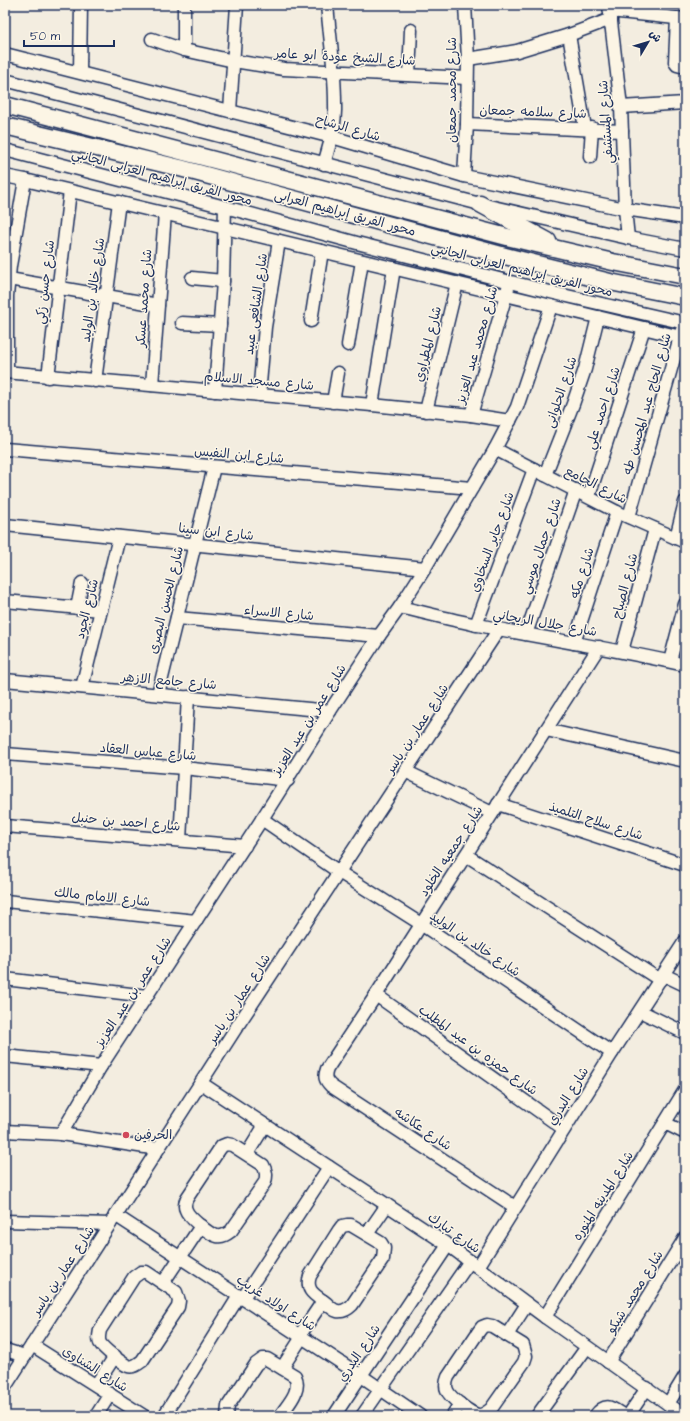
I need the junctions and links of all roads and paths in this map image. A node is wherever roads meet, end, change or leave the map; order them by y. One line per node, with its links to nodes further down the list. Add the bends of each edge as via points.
1 (81, 5): 16 (street)
2 (184, 5): 11 (street)
3 (237, 5): 14 (street)
4 (327, 5): 17 (street)
5 (465, 5): 13 (street, شارع محمد جمعان)
6 (610, 12): 7 (street); 9 (street); 23 (street, شارع المستشفي)
7 (681, 18): 15 (street, via 675,62 680,67)
8 (411, 30): 18 (street)
9 (569, 35): 13 (street, via 517,51); 27 (street)
10 (152, 39): 11 (street, شارع الشيخ عودة ابو عامر)
11 (184, 50): 14 (street, شارع الشيخ عودة ابو عامر)
12 (5, 54): 16 (street, شارع الرشاح)
13 (468, 59): 19 (street, شارع محمد جمعان)
14 (234, 61): 17 (street, شارع الشيخ عودة ابو عامر, via 284,69); 24 (street)
15 (685, 67)
16 (80, 72): 24 (street, شارع الرشاح)
17 (333, 72): 18 (street, شارع الشيخ عودة ابو عامر); 29 (street, via 336,104)
18 (409, 75): 19 (street, شارع الشيخ عودة ابو عامر)
19 (467, 78): 25 (street, شارع محمد جمعان)
20 (5, 80): 32 (street)
21 (685, 103): 23 (street)
22 (5, 105): 48 (main road, محور الفريق إبراهيم العرابى)
23 (621, 107): 28 (street, شارع المستشفي)
24 (230, 111): 29 (street, شارع الرشاح)
25 (467, 124): 27 (street, شارع سلامه جمعان); 34 (street, شارع محمد جمعان)
26 (5, 126): 60 (main road, محور الفريق إبراهيم العرابى, via 180,168 505,256 610,282)
27 (589, 128): 28 (street, شارع سلامه جمعان); 31 (street)
28 (622, 130): 40 (street, شارع المستشفي)
29 (332, 137): 32 (street); 34 (street, شارع الرشاح)
30 (5, 150): 39 (street, محور الفريق إبراهيم العرابى الجانبي)
31 (590, 157)
32 (324, 164): 38 (street)
33 (5, 176): 35 (street)
34 (464, 176): 40 (street, شارع الرشاح)
35 (25, 180): 36 (street); 53 (street)
36 (70, 190): 37 (street); 57 (street, شارع حسن زكي)
37 (119, 202): 41 (street); 59 (street, شارع خالد بن الوليد)
38 (480, 204): 44 (street); 48 (main road)
39 (225, 207): 43 (street); 55 (street, محور الفريق إبراهيم العرابى الجانبي)
40 (625, 209): 42 (street, شارع الرشاح); 44 (street, شارع المستشفي)
41 (164, 213): 43 (street); 61 (street, شارع محمد عسكر)
42 (685, 218)
43 (225, 228): 45 (street); 54 (street)
44 (628, 238): 46 (street)
45 (279, 241): 47 (street); 77 (street, شارع الشافعى عبيد, via 265,327)
46 (685, 249)
47 (322, 251): 49 (street); 64 (street)
48 (567, 251): 51 (main road, محور الفريق إبراهيم العرابى)
49 (362, 261): 50 (street); 70 (street)
50 (394, 268): 56 (street); 79 (street)
51 (685, 276)
52 (192, 278): 54 (street)
53 (9, 279): 57 (street); 71 (street)
54 (223, 281): 67 (street)
55 (509, 282): 58 (street, شارع محمد عبد العزيز); 66 (street, محور الفريق إبراهيم العرابى الجانبي)
56 (457, 284): 58 (street); 80 (street, شارع المطراوي)
57 (59, 288): 59 (street); 73 (street, شارع حسن زكي)
58 (506, 295): 62 (street); 81 (street, شارع محمد عبد العزيز)
59 (106, 296): 61 (street); 74 (street, شارع خالد بن الوليد)
60 (685, 297)
61 (158, 305): 75 (street, شارع محمد عسكر)
62 (551, 306): 63 (street); 82 (street, شارع عمر بن عبد العزيز)
63 (598, 317): 68 (street); 86 (street, شارع الحلوانى, via 573,404)
64 (311, 321)
65 (182, 323): 67 (street)
66 (684, 323): 69 (street, شارع الحاج عبد المحسن طه)
67 (220, 325): 76 (street)
68 (644, 328): 69 (street); 89 (street, شارع احمد علي)
69 (683, 337): 92 (street, شارع الحاج عبد المحسن طه)
70 (348, 345)
71 (6, 372): 73 (street, شارع مسجد الاسلام)
72 (338, 373): 78 (street)
73 (48, 376): 74 (street, شارع مسجد الاسلام)
74 (95, 381): 75 (street, شارع مسجد الاسلام)
75 (152, 386): 76 (street, شارع مسجد الاسلام)
76 (215, 391): 77 (street, شارع مسجد الاسلام)
77 (259, 395): 78 (street, شارع مسجد الاسلام)
78 (333, 402): 79 (street, شارع مسجد الاسلام)
79 (372, 405): 80 (street, شارع مسجد الاسلام)
80 (426, 411): 81 (street, شارع مسجد الاسلام)
81 (471, 415): 82 (street, شارع مسجد الاسلام)
82 (510, 421): 84 (street, شارع عمر بن عبد العزيز)
83 (5, 449): 85 (street, شارع ابن النفيس)
84 (495, 449): 86 (street, شارع الجامع); 87 (street, شارع عمر بن عبد العزيز)
85 (214, 467): 87 (street, شارع ابن النفيس); 97 (street, شارع الحسن البصرى)
86 (539, 472): 88 (street, شارع الجامع); 106 (street, شارع جابر السخاوي)
87 (472, 488): 98 (street, شارع عمر بن عبد العزيز)
88 (576, 490): 89 (street, شارع الجامع); 108 (street, شارع جمال موسي)
89 (589, 496): 91 (street, شارع الجامع)
90 (685, 502): 96 (street)
91 (617, 512): 92 (street, شارع الجامع); 110 (street, شارع مكه)
92 (629, 517): 94 (street, شارع الجامع)
93 (5, 525): 95 (street, شارع ابن سينا)
94 (655, 529): 96 (street, شارع الجامع); 112 (street, شارع الصباح)
95 (119, 537): 97 (street, شارع ابن سينا); 104 (street, شارع الجود)
96 (680, 540)
97 (195, 544): 98 (street, شارع ابن سينا); 105 (street, شارع الحسن البصرى)
98 (425, 568): 102 (street, شارع عمر بن عبد العزيز)
99 (82, 583): 103 (street)
100 (5, 601): 103 (street)
101 (685, 604): 113 (street)
102 (400, 607): 106 (street, شارع جلال الريحاني); 109 (street, شارع عمر بن عبد العزيز)
103 (77, 608): 104 (street)
104 (101, 610): 116 (street, شارع الجود)
105 (177, 618): 109 (street, شارع الاسراء); 117 (street, شارع الحسن البصرى)
106 (476, 625): 107 (street, شارع جلال الريحاني)
107 (499, 629): 108 (street, شارع جلال الريحاني); 124 (street, شارع عمار بن ياسر)
108 (526, 634): 110 (street, شارع جلال الريحاني)
109 (379, 636): 119 (street, شارع عمر بن عبد العزيز)
110 (574, 644): 111 (street, شارع جلال الريحاني)
111 (599, 647): 112 (street, شارع جلال الريحاني); 120 (street, شارع جمعيه الخلود)
112 (622, 651): 113 (street, شارع جلال الريحاني)
113 (670, 661): 114 (street, شارع جلال الريحاني)
114 (685, 665)
115 (5, 680): 116 (street, شارع جامع الازهر)
116 (82, 687): 117 (street, شارع جامع الازهر)
117 (158, 694): 118 (street, شارع جامع الازهر)
118 (188, 696): 119 (street, شارع جامع الازهر); 123 (street)
119 (330, 711): 125 (street, شارع عمر بن عبد العزيز)
120 (546, 730): 122 (street); 126 (street, شارع جمعيه الخلود)
121 (5, 754): 123 (street, شارع عباس العقاد)
122 (685, 761)
123 (184, 768): 125 (street, شارع عباس العقاد); 129 (street)
124 (406, 772): 126 (street, شارع سلاح التلميذ); 133 (street, شارع عمار بن ياسر)
125 (288, 780): 127 (street, شارع عمر بن عبد العزيز)
126 (495, 808): 131 (street, شارع جمعيه الخلود); 132 (street, شارع سلاح التلميذ)
127 (262, 819): 130 (street, شارع عمر بن عبد العزيز); 133 (street, شارع خالد بن الوليد)
128 (5, 826): 129 (street, شارع احمد بن حنبل)
129 (180, 840): 130 (street, شارع احمد بن حنبل)
130 (245, 846): 135 (street, شارع عمر بن عبد العزيز)
131 (466, 854): 136 (street, شارع جمعيه الخلود); 138 (street)
132 (685, 865)
133 (339, 872): 136 (street, شارع خالد بن الوليد); 149 (street, شارع عمار بن ياسر)
134 (5, 901): 135 (street, شارع الامام مالك)
135 (196, 921): 142 (street, شارع عمر بن عبد العزيز)
136 (421, 924): 141 (street, شارع جمعيه الخلود); 145 (street, شارع خالد بن الوليد)
137 (685, 941): 138 (street, شارع البدري)
138 (662, 978): 140 (street); 143 (street, شارع البدري)
139 (5, 979): 142 (street)
140 (685, 985)
141 (376, 994): 148 (street, شارع جمعيه الخلود); 153 (street, شارع حمزه بن عبد المطلب)
142 (147, 996): 147 (street, شارع عمر بن عبد العزيز)
143 (640, 1011): 144 (street); 145 (street, شارع البدري)
144 (685, 1033)
145 (612, 1053): 153 (street, شارع البدري)
146 (5, 1056): 147 (street)
147 (101, 1066): 156 (street, شارع عمر بن عبد العزيز)
148 (326, 1069): 161 (street, شارع عكاشه, via 326,1082 331,1086)
149 (201, 1083): 152 (street, شارع تبارك); 157 (street, شارع عمار بن ياسر)
150 (685, 1090): 151 (street, شارع المدينه المنوره)
151 (665, 1123): 155 (street); 174 (street, شارع المدينه المنوره)
152 (265, 1125): 158 (street); 159 (street, شارع تبارك)
153 (564, 1129): 161 (street, شارع البدري)
154 (5, 1131): 156 (street)
155 (685, 1133)
156 (61, 1134): 157 (street)
157 (158, 1149): 162 (street, شارع عمار بن ياسر)
158 (247, 1154): 164 (street, via 232,1145 222,1146 187,1198 186,1211 189,1217); 164 (street, via 263,1165 267,1176 265,1182 226,1234 215,1236)
159 (329, 1167): 160 (street, شارع تبارك); 171 (street)
160 (387, 1205): 165 (street); 167 (street, شارع تبارك)
161 (515, 1207): 169 (street, شارع البدري)
162 (113, 1219): 163 (street); 168 (street, شارع اولاد غريب); 177 (street, شارع عمار بن ياسر)
163 (5, 1221)
164 (201, 1226): 168 (street)
165 (367, 1234): 172 (street, via 351,1225 342,1226 339,1230 308,1282 312,1294); 172 (street, via 381,1243 384,1248 383,1259 348,1309 337,1311)
166 (685, 1238): 182 (street, شارع محمد شيكو)
167 (448, 1245): 169 (street, شارع تبارك); 184 (street, شارع البدري)
168 (180, 1257): 170 (street); 171 (street, شارع اولاد غريب)
169 (474, 1264): 173 (street, شارع تبارك); 189 (street, شارع البدري)
170 (163, 1283): 181 (street, via 176,1292 178,1307 142,1361 128,1366); 181 (street, via 146,1272 134,1277 100,1330 100,1342)
171 (241, 1297): 176 (street, شارع اولاد غريب); 195 (street)
172 (323, 1301): 176 (street)
173 (527, 1304): 174 (street, شارع تبارك); 175 (street)
174 (545, 1317): 178 (street, شارع تبارك)
175 (507, 1335): 191 (street, via 487,1325 482,1327 475,1337 446,1384 450,1396); 191 (street, via 523,1345 525,1350 524,1362 520,1368 491,1410 486,1413 475,1414)
176 (301, 1336): 183 (street); 184 (street, شارع اولاد غريب)
177 (32, 1345): 180 (street, شارع عمار بن ياسر); 186 (street, شارع الشناوى)
178 (587, 1346): 182 (street, شارع تبارك); 202 (street)
179 (5, 1350): 180 (street)
180 (25, 1356): 187 (street, شارع عمار بن ياسر)
181 (115, 1356): 186 (street)
182 (608, 1362): 188 (street, شارع تبارك)
183 (282, 1368): 196 (street, via 267,1359 259,1361 228,1406); 197 (street, via 295,1376 298,1386)
184 (360, 1375): 189 (street, شارع اولاد غريب); 198 (street, شارع البدري)
185 (685, 1376): 192 (street)
186 (96, 1385): 190 (street, شارع الشناوى)
187 (5, 1386)
188 (647, 1388): 192 (street, شارع تبارك); 205 (street)
189 (381, 1389): 199 (street, شارع البدري); 200 (street, شارع اولاد غريب)
190 (110, 1394): 193 (street); 194 (street, شارع الشناوى)
191 (460, 1404): 201 (street)
192 (668, 1404): 206 (street, شارع تبارك)
193 (96, 1416)
194 (144, 1416)
195 (164, 1416)
196 (227, 1416)
197 (280, 1416)
198 (334, 1416)
199 (362, 1416)
200 (420, 1416)
201 (452, 1416)
202 (537, 1416)
203 (595, 1416): 204 (street, via 602,1409 611,1407)
204 (624, 1416)
205 (628, 1416)
206 (685, 1416)

